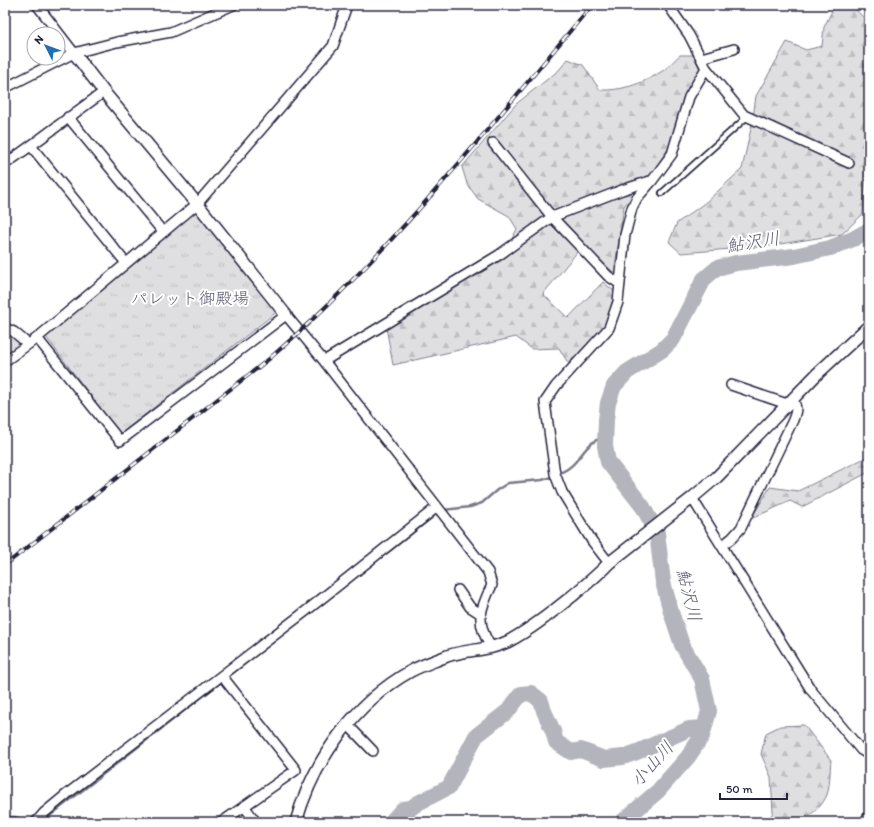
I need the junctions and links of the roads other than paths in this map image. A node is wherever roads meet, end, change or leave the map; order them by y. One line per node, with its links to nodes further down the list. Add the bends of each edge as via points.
1 (37, 5): 6 (street)
2 (233, 5): 6 (street, via 170,32)
3 (347, 5): 19 (street, via 333,46)
4 (668, 5): 7 (street, via 690,35)
5 (734, 49): 7 (street)
6 (74, 53): 9 (street); 10 (street)
7 (701, 58): 8 (street)
8 (706, 68): 12 (street); 17 (street, via 689,97 672,154)
9 (5, 88)
10 (104, 92): 11 (street); 19 (street)
11 (68, 117): 14 (street); 21 (street)
12 (747, 117): 15 (street); 18 (lane)
13 (493, 143): 20 (street)
14 (31, 146): 16 (street); 22 (street)
15 (849, 163)
16 (5, 164)
17 (652, 181): 20 (street); 23 (street, via 632,208 625,235)
18 (662, 193)
19 (197, 204): 21 (street); 24 (street)
20 (552, 217): 23 (street, via 608,276); 30 (street, via 499,255)
21 (163, 232): 22 (street)
22 (126, 263): 27 (street)
23 (620, 284): 36 (street, via 618,302 609,328 556,386 545,402 555,474 562,492 592,541)
24 (286, 315): 27 (street, via 120,442); 30 (street)
25 (869, 326): 32 (street)
26 (5, 328): 28 (street)
27 (36, 338): 28 (street)
28 (28, 344): 29 (street)
29 (5, 361)
30 (324, 361): 34 (street)
31 (731, 385): 32 (street)
32 (790, 402): 33 (street, via 717,477); 35 (street, via 795,404 797,410 793,420 740,528)
33 (692, 498): 35 (street); 36 (street)
34 (437, 507): 38 (street, via 488,572 492,585); 40 (street)
35 (722, 546): 43 (street, via 811,690 861,750)
36 (609, 563): 39 (street, via 554,611 508,642)
37 (458, 590): 38 (street, via 470,607)
38 (481, 614): 39 (street, via 480,621)
39 (491, 647): 41 (street, via 449,656 411,671 378,694)
40 (222, 676): 44 (street, via 296,770); 46 (street, via 67,794)
41 (348, 724): 42 (street); 49 (street, via 326,752 310,781)
42 (373, 751)
43 (869, 755)
44 (244, 806): 47 (street); 48 (street)
45 (869, 816): 50 (street)
46 (36, 822)
47 (222, 822)
48 (256, 822)
49 (296, 822)
50 (864, 822)

